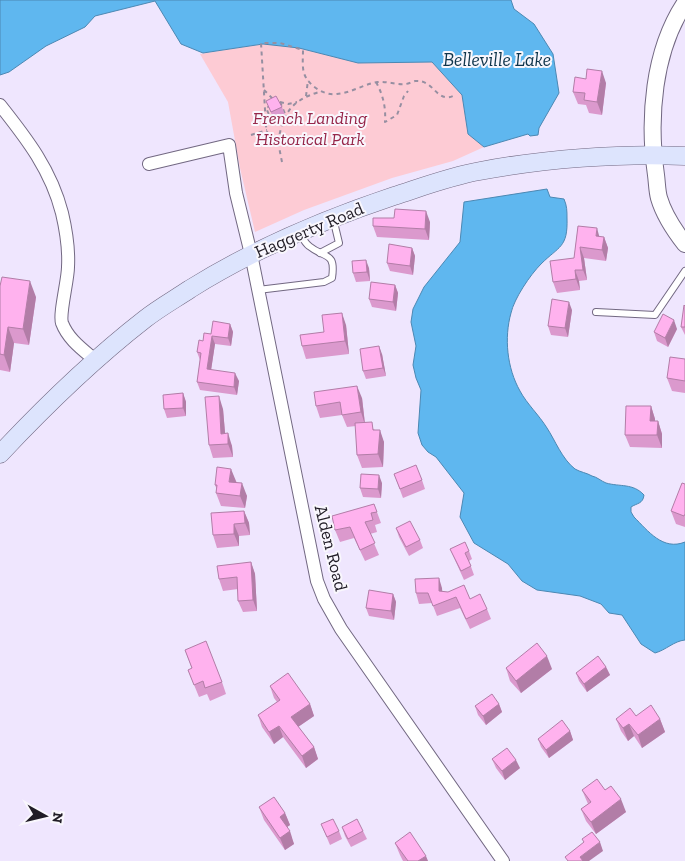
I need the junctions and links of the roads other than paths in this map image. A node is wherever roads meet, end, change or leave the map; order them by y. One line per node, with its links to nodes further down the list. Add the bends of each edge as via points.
1 (685, 3): 3 (street, via 676,17 660,59 652,124)
2 (0, 105): 14 (street, via 49,174 62,215 68,267 61,321 73,341)
3 (653, 155): 4 (main road, Haggerty Road); 6 (main road, Haggerty Road, via 586,158 479,171); 8 (street, via 659,198 672,229)
4 (685, 156)
5 (149, 164): 10 (street, Alden Road, via 228,145)
6 (333, 217): 7 (main road, Haggerty Road); 9 (lane, via 339,243)
7 (299, 231): 9 (lane, via 307,245); 10 (main road, Haggerty Road)
8 (685, 244)
9 (320, 253): 12 (lane, via 333,263 332,278 324,282)
10 (251, 254): 12 (street, Alden Road); 14 (main road, Haggerty Road, via 165,305)
11 (685, 271): 13 (lane, via 655,315)
12 (258, 290): 16 (street, Alden Road, via 317,581 324,599 341,629)
13 (596, 312)
14 (95, 360): 15 (main road, Haggerty Road)
15 (0, 454)
16 (503, 861)

